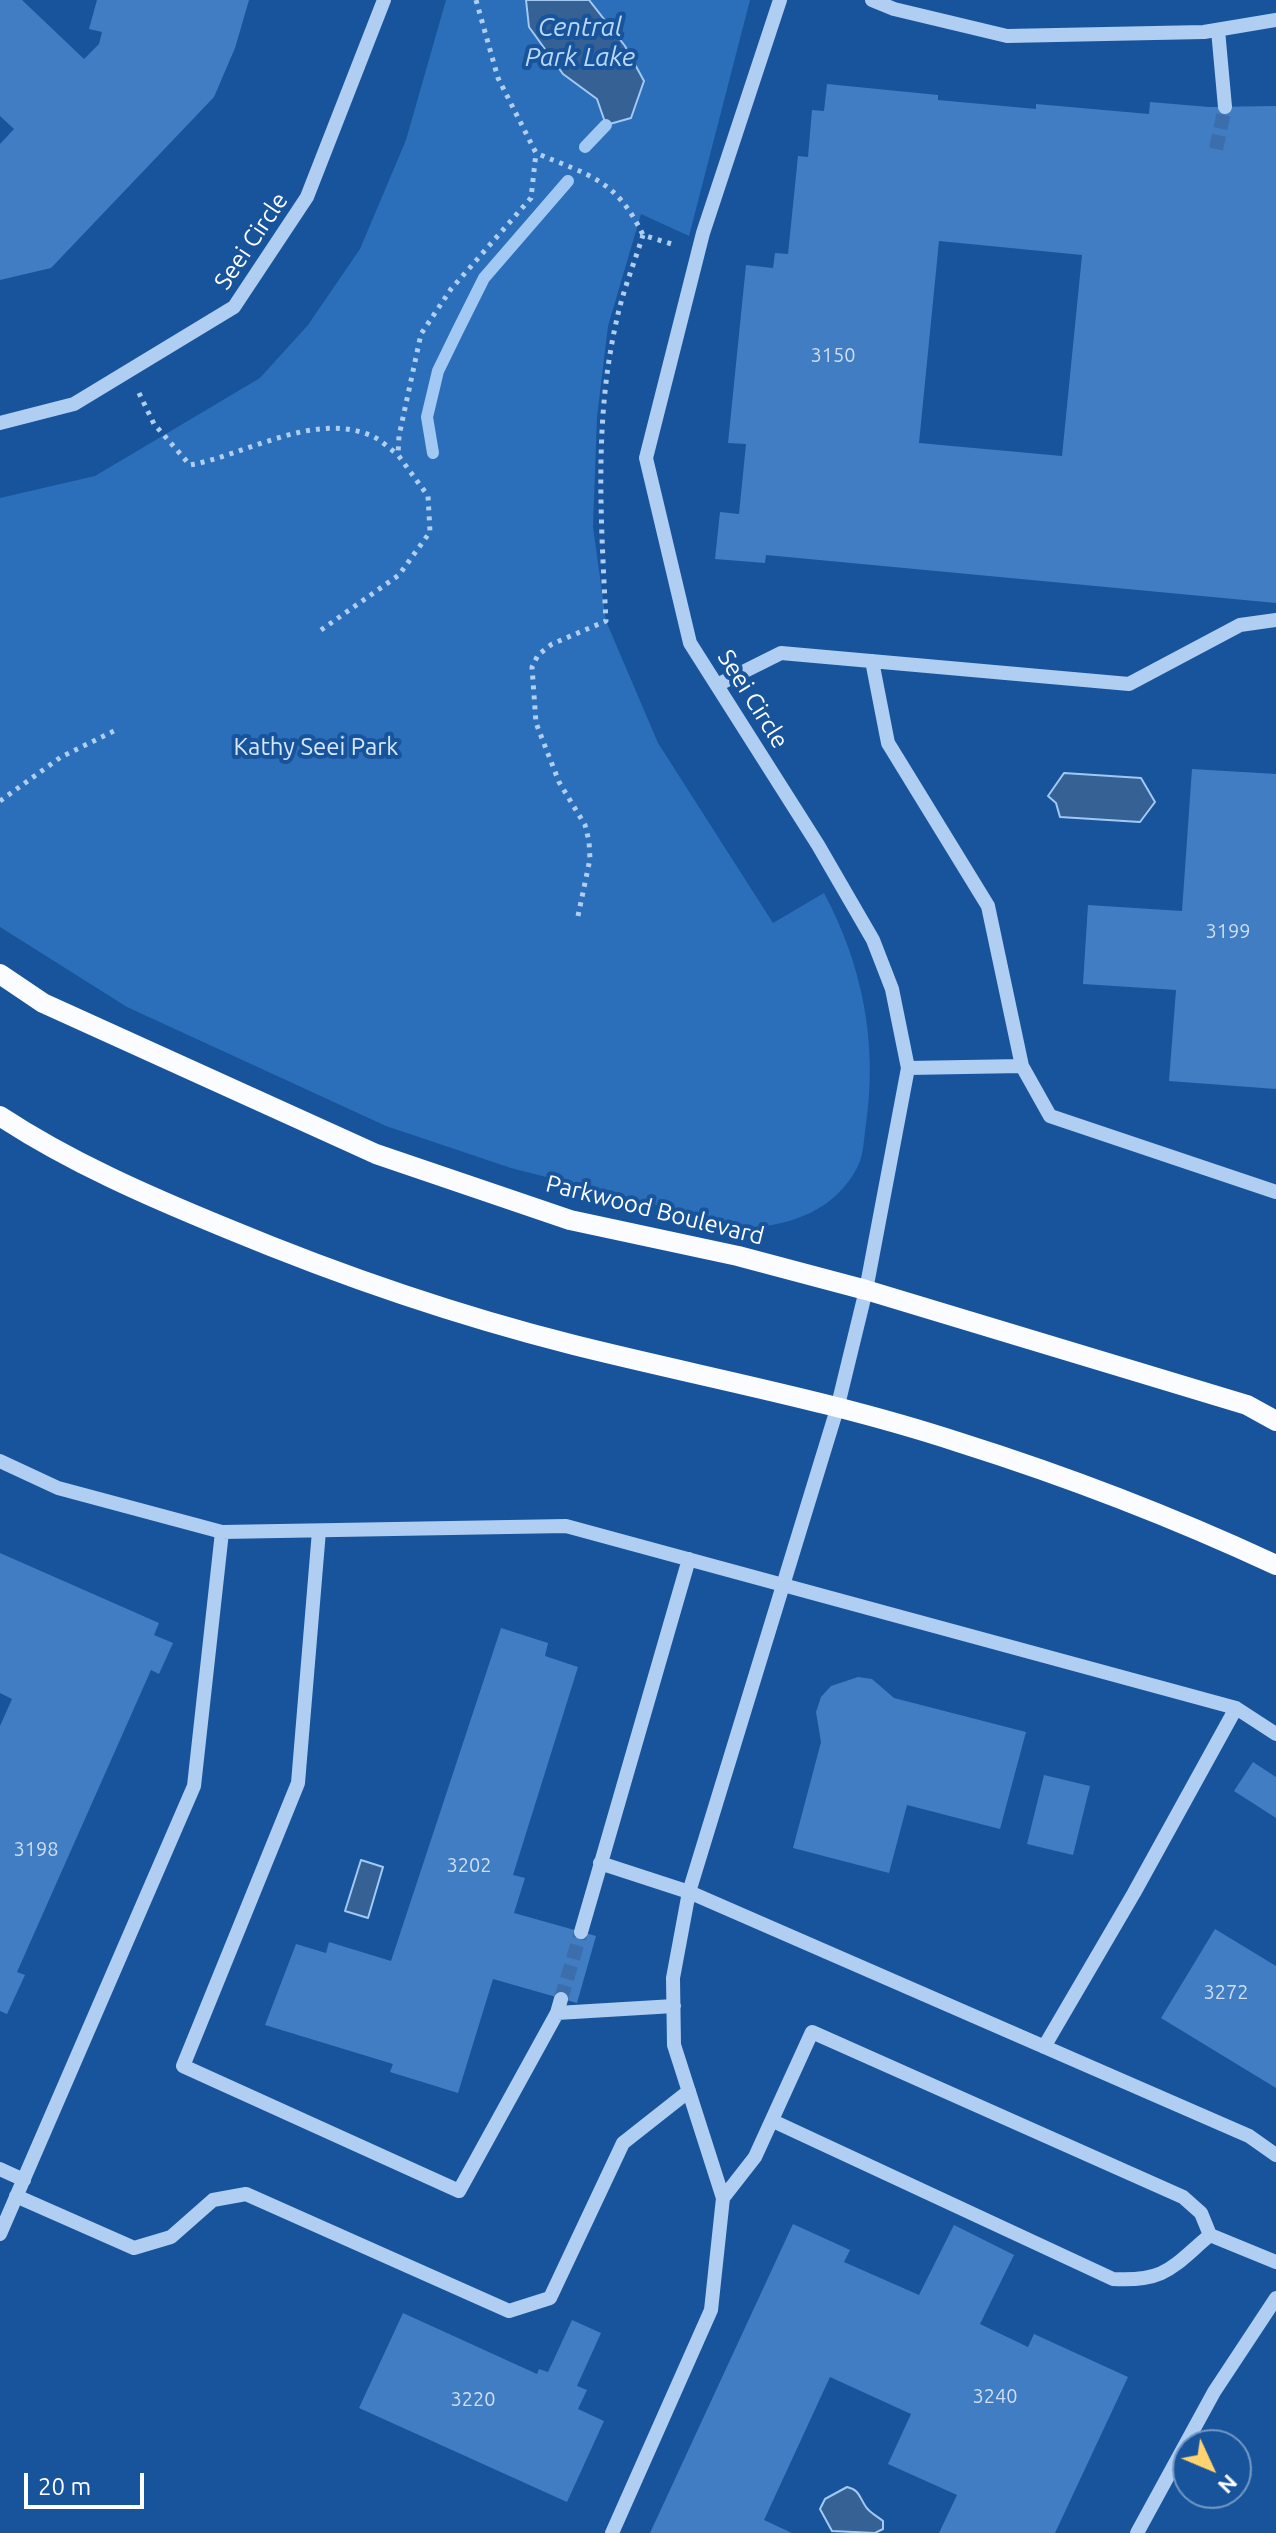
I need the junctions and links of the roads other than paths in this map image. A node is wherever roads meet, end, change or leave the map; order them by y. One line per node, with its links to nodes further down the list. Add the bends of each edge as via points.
1 (384, 0): 7 (street, Seei Circle, via 307,197 234,307 74,404)
2 (780, 0): 10 (street, Seei Circle, via 698,253 646,458 690,643)
3 (872, 0): 5 (street, via 1007,36)
4 (1276, 20): 5 (street)
5 (1218, 30): 6 (street)
6 (1225, 107)
7 (0, 423)
8 (1276, 620): 9 (street, via 1240,625 1129,684)
9 (872, 661): 10 (street, via 781,653); 12 (street, via 888,743 988,906)
10 (719, 684): 13 (street, Seei Circle, via 873,940 892,989)
11 (0, 974): 16 (main road, Parkwood Boulevard, via 43,1003 376,1154 570,1220)
12 (1022, 1066): 13 (street); 15 (street, via 1050,1116)
13 (908, 1068): 16 (street, Seei Circle)
14 (0, 1116): 17 (main road, via 163,1202 313,1264 558,1341)
15 (1276, 1192)
16 (866, 1290): 17 (street, Seei Circle); 18 (main road, Parkwood Boulevard, via 1247,1405)
17 (837, 1409): 23 (main road, via 972,1446 1198,1529); 24 (street, Seei Circle)
18 (1276, 1421)
19 (0, 1461): 21 (street, via 58,1488)
20 (319, 1531): 21 (street); 22 (street, via 566,1526); 30 (street, via 298,1783 183,2066 459,2191 559,2006)
21 (222, 1532): 36 (street, via 194,1786)
22 (689, 1559): 24 (street); 27 (street)
23 (1276, 1565)
24 (781, 1584): 25 (street); 28 (street, Seei Circle)
25 (1236, 1708): 26 (street); 31 (street)
26 (1276, 1734)
27 (600, 1863): 28 (street); 29 (street)
28 (689, 1892): 30 (street, Seei Circle, via 673,1978); 31 (street)
29 (581, 1932)
30 (674, 2006): 32 (street, Seei Circle, via 674,2045)
31 (1044, 2047): 34 (street, via 1249,2136)
32 (689, 2091): 37 (street, via 623,2143 550,2298 509,2311 246,2194 213,2200 171,2237 134,2248); 38 (street, Seei Circle)
33 (773, 2121): 38 (street, via 755,2157); 40 (street, via 1113,2279 1145,2281 1167,2271); 40 (street, via 812,2032 1183,2197 1201,2213)
34 (1276, 2155)
35 (0, 2169): 36 (street)
36 (24, 2180): 37 (street)
37 (16, 2196): 39 (street)
38 (723, 2198): 43 (street, via 711,2310)
39 (0, 2234)
40 (1210, 2235): 41 (street)
41 (1276, 2262)
42 (1276, 2298): 44 (street, via 1214,2392)
43 (612, 2533)
44 (1137, 2533)

